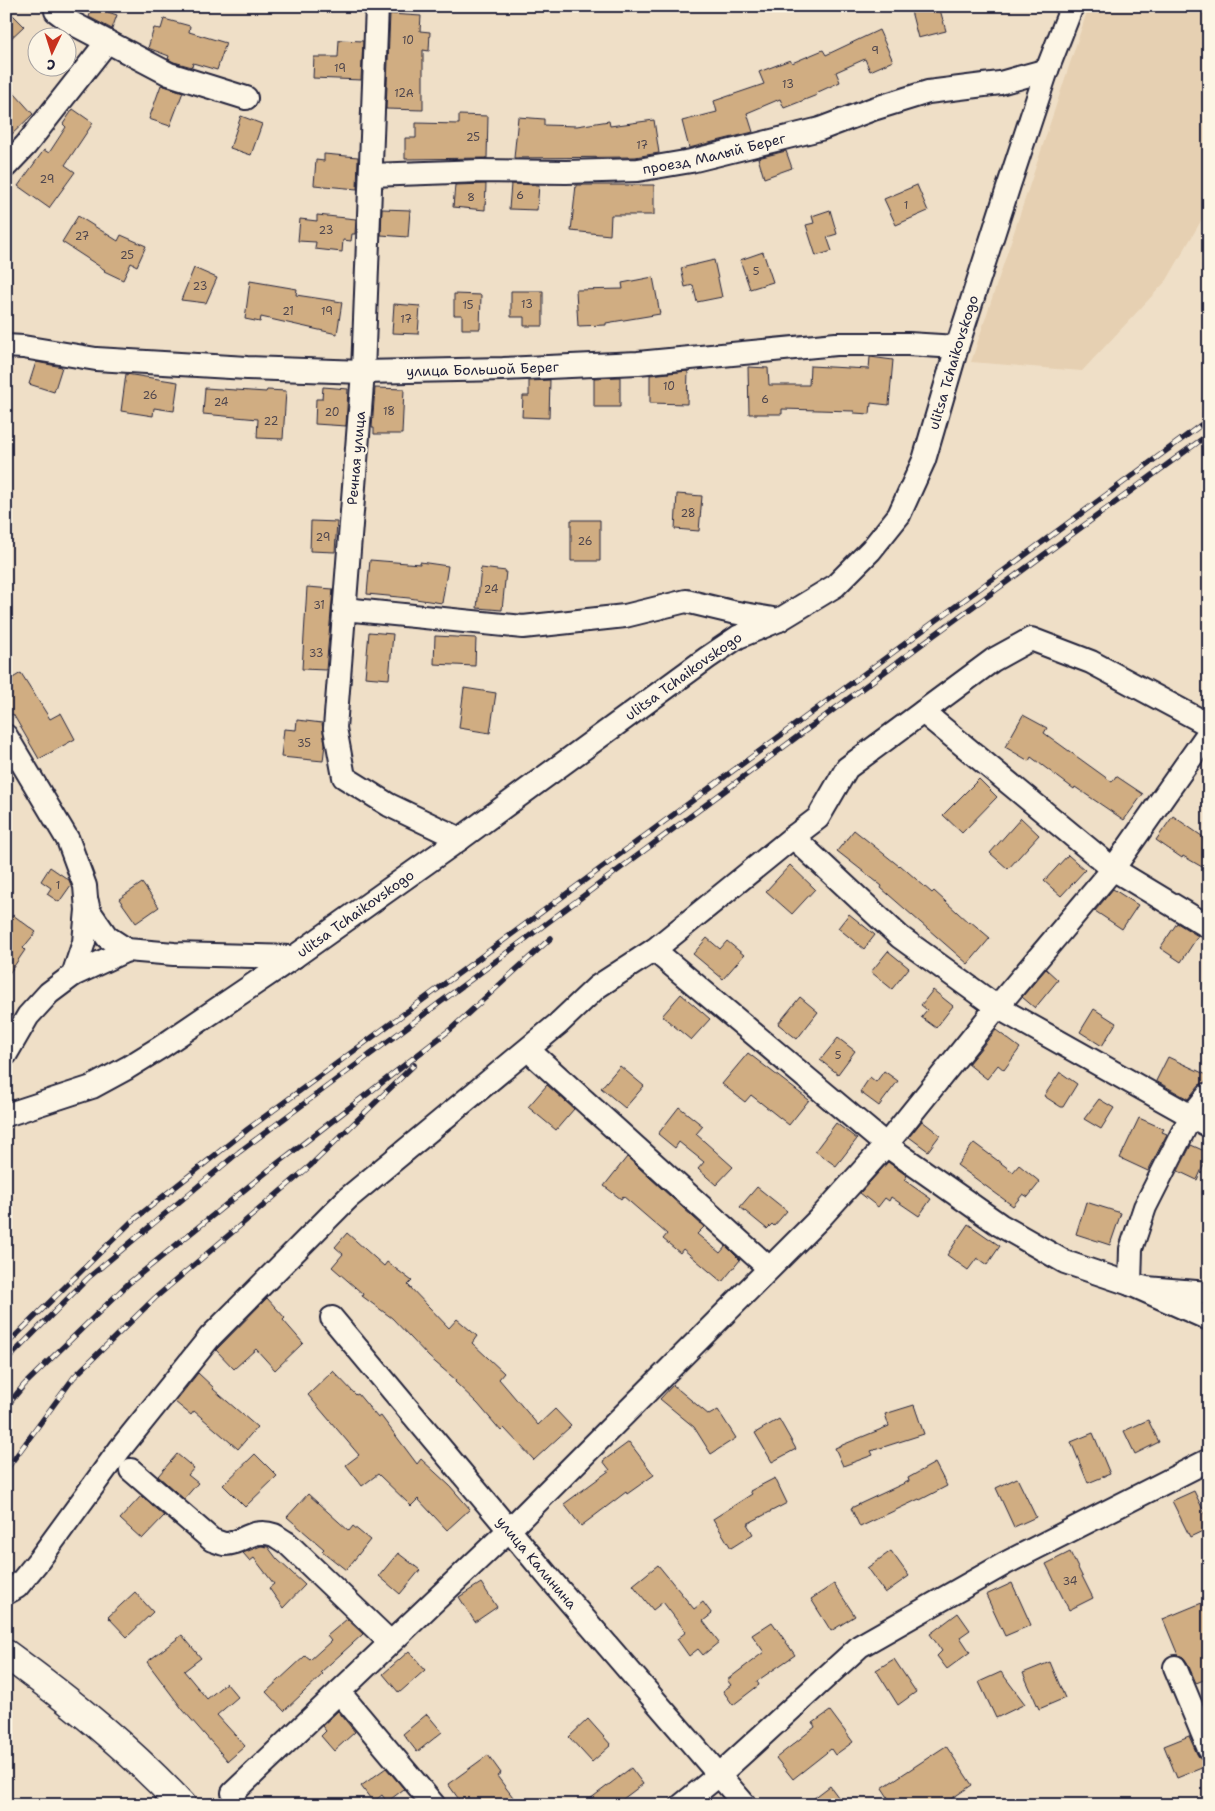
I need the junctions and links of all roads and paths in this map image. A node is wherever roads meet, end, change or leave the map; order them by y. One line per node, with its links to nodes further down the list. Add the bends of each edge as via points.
1 (378, 6): 8 (street, Речная улица)
2 (56, 10): 4 (street, via 72,24)
3 (1067, 11): 5 (street, ulitsa Tchaikovskogo)
4 (107, 42): 6 (street, via 169,74); 7 (street)
5 (1047, 70): 8 (street, проезд Малый Берег, via 1000,83 928,92 820,130 691,161 638,170); 10 (street, ulitsa Tchaikovskogo)
6 (246, 98)
7 (6, 166)
8 (371, 175): 11 (street, Речная улица)
9 (6, 346): 11 (street, улица Большой Берег, via 96,359)
10 (957, 347): 11 (street, улица Большой Берег, via 836,344 638,363); 13 (street, ulitsa Tchaikovskogo, via 924,460 899,515 872,550 835,586)
11 (363, 372): 12 (street, Речная улица)
12 (344, 609): 13 (street, via 522,627 625,616 686,601); 19 (street, Речная улица, via 335,728 344,777 389,804)
13 (779, 620): 19 (street, ulitsa Tchaikovskogo, via 738,637 707,658)
14 (923, 712): 15 (street, via 993,660 1031,639 1091,662); 18 (street, via 847,768 818,818); 20 (street)
15 (1209, 725)
16 (1209, 732): 20 (street)
17 (6, 736): 21 (street, via 68,840)
18 (793, 837): 24 (street); 27 (street, via 900,937)
19 (460, 839): 25 (street, ulitsa Tchaikovskogo)
20 (1113, 869): 22 (street); 27 (street)
21 (85, 886): 23 (street, via 89,911 107,937); 26 (street, via 84,942)
22 (1209, 927)
23 (127, 950): 25 (street); 26 (street)
24 (654, 950): 33 (street); 42 (street, via 597,987 558,1024 348,1198 210,1337 120,1449 39,1560 17,1587)
25 (294, 957): 31 (street, ulitsa Tchaikovskogo, via 127,1068 92,1087)
26 (73, 975): 28 (street, via 28,1016)
27 (997, 1007): 32 (street); 33 (street)
28 (6, 1054)
29 (536, 1057): 34 (street)
30 (1209, 1094): 32 (street)
31 (6, 1115)
32 (1200, 1121): 35 (street, via 1145,1206 1131,1250)
33 (886, 1145): 34 (street); 35 (street, via 1000,1225 1065,1262)
34 (769, 1268): 41 (street)
35 (1130, 1284): 36 (street); 38 (street)
36 (1209, 1293)
37 (332, 1318): 41 (street, улица Калинина)
38 (1209, 1319)
39 (1209, 1460): 48 (street, via 1006,1563 860,1646)
40 (131, 1470): 43 (street, via 212,1540 224,1544 261,1533 274,1535 287,1543)
41 (509, 1530): 43 (street); 48 (street, улица Калинина)
42 (6, 1593)
43 (390, 1642): 46 (street)
44 (6, 1654): 50 (street, via 106,1731)
45 (1175, 1667): 47 (street)
46 (339, 1692): 49 (street); 51 (street)
47 (1209, 1749)
48 (720, 1774): 52 (street); 53 (street, улица Калинина)
49 (233, 1793)
50 (182, 1805)
51 (434, 1805)
52 (682, 1805)
53 (745, 1805)

